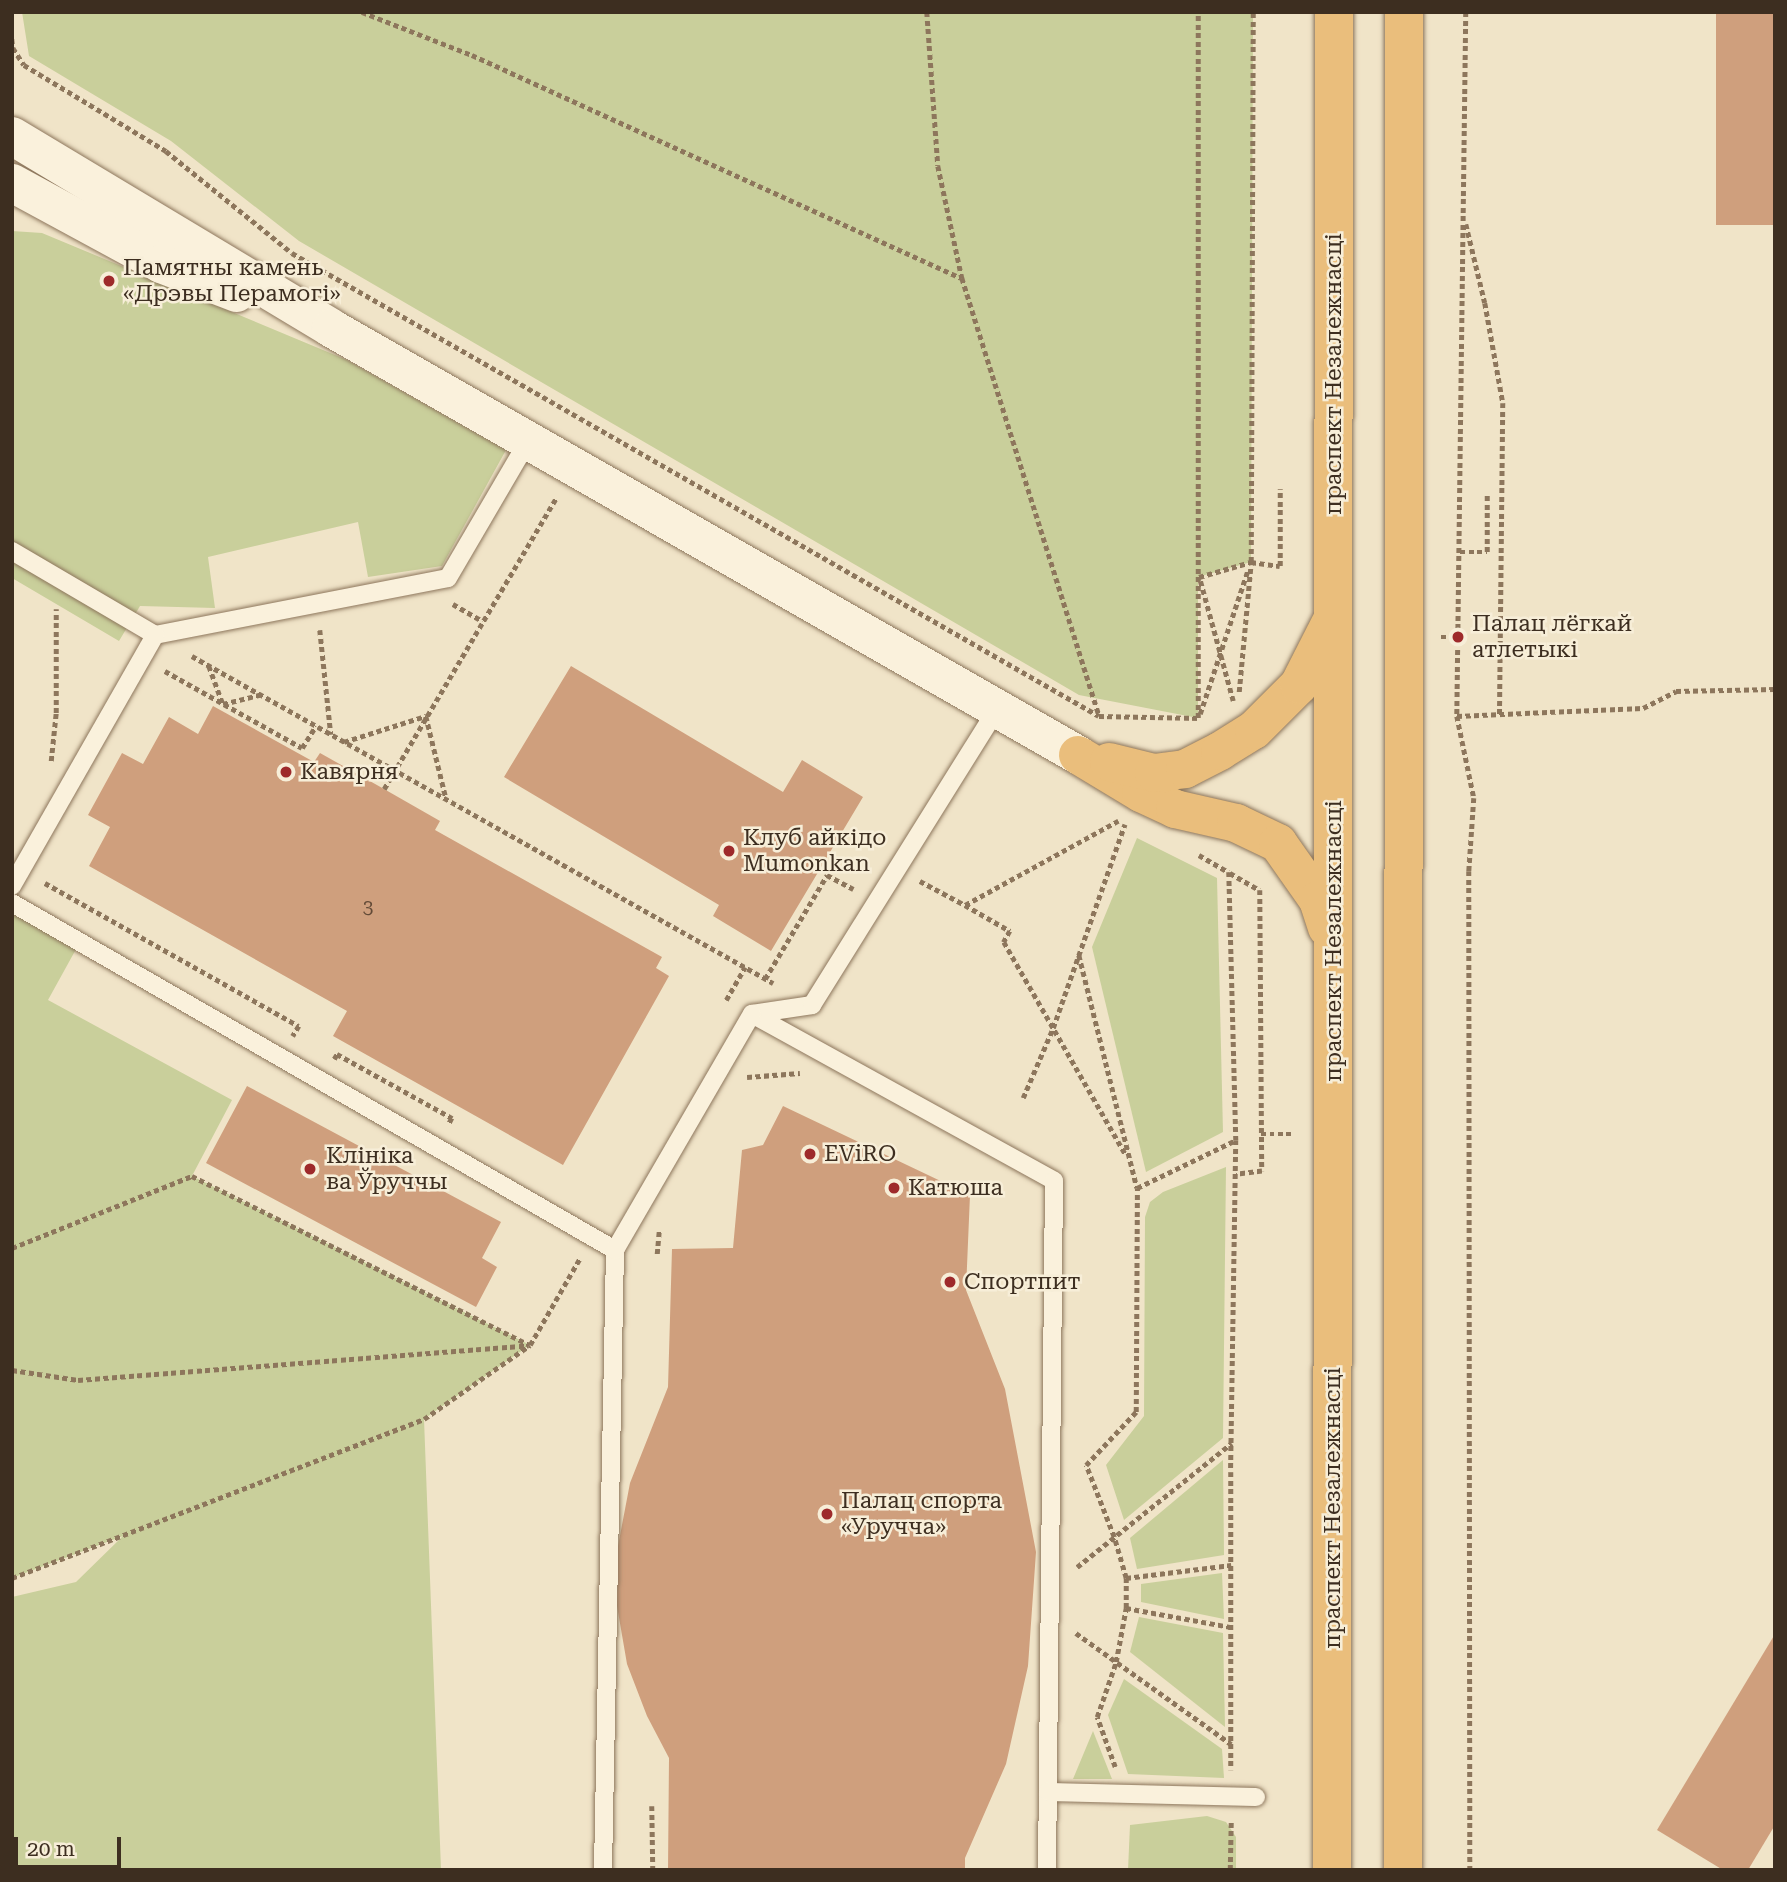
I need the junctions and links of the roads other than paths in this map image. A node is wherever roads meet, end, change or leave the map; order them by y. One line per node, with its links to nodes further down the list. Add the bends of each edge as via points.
1 (1335, 12): 8 (highway, праспект Незалежнасці)
2 (1404, 12): 22 (highway)
3 (12, 136): 5 (street)
4 (12, 183): 5 (street, via 161,264)
5 (331, 328): 6 (street)
6 (528, 441): 9 (lane, via 448,578); 10 (street)
7 (12, 551): 9 (lane)
8 (1335, 612): 11 (highway, via 1300,684 1254,730 1220,751 1185,769 1154,773); 14 (highway, праспект Незалежнасці)
9 (155, 635): 12 (lane)
10 (997, 709): 11 (street); 15 (lane, via 812,1005)
11 (1078, 755): 14 (highway, via 1175,809 1236,823 1278,843 1318,900)
12 (12, 886)
13 (12, 903): 16 (lane)
14 (1334, 950): 21 (highway, праспект Незалежнасці)
15 (752, 1014): 16 (lane); 17 (lane, via 1054,1181)
16 (615, 1250): 19 (lane)
17 (1048, 1792): 18 (lane); 20 (lane)
18 (1256, 1797)
19 (603, 1870)
20 (1047, 1870)
21 (1332, 1870)
22 (1403, 1870)

